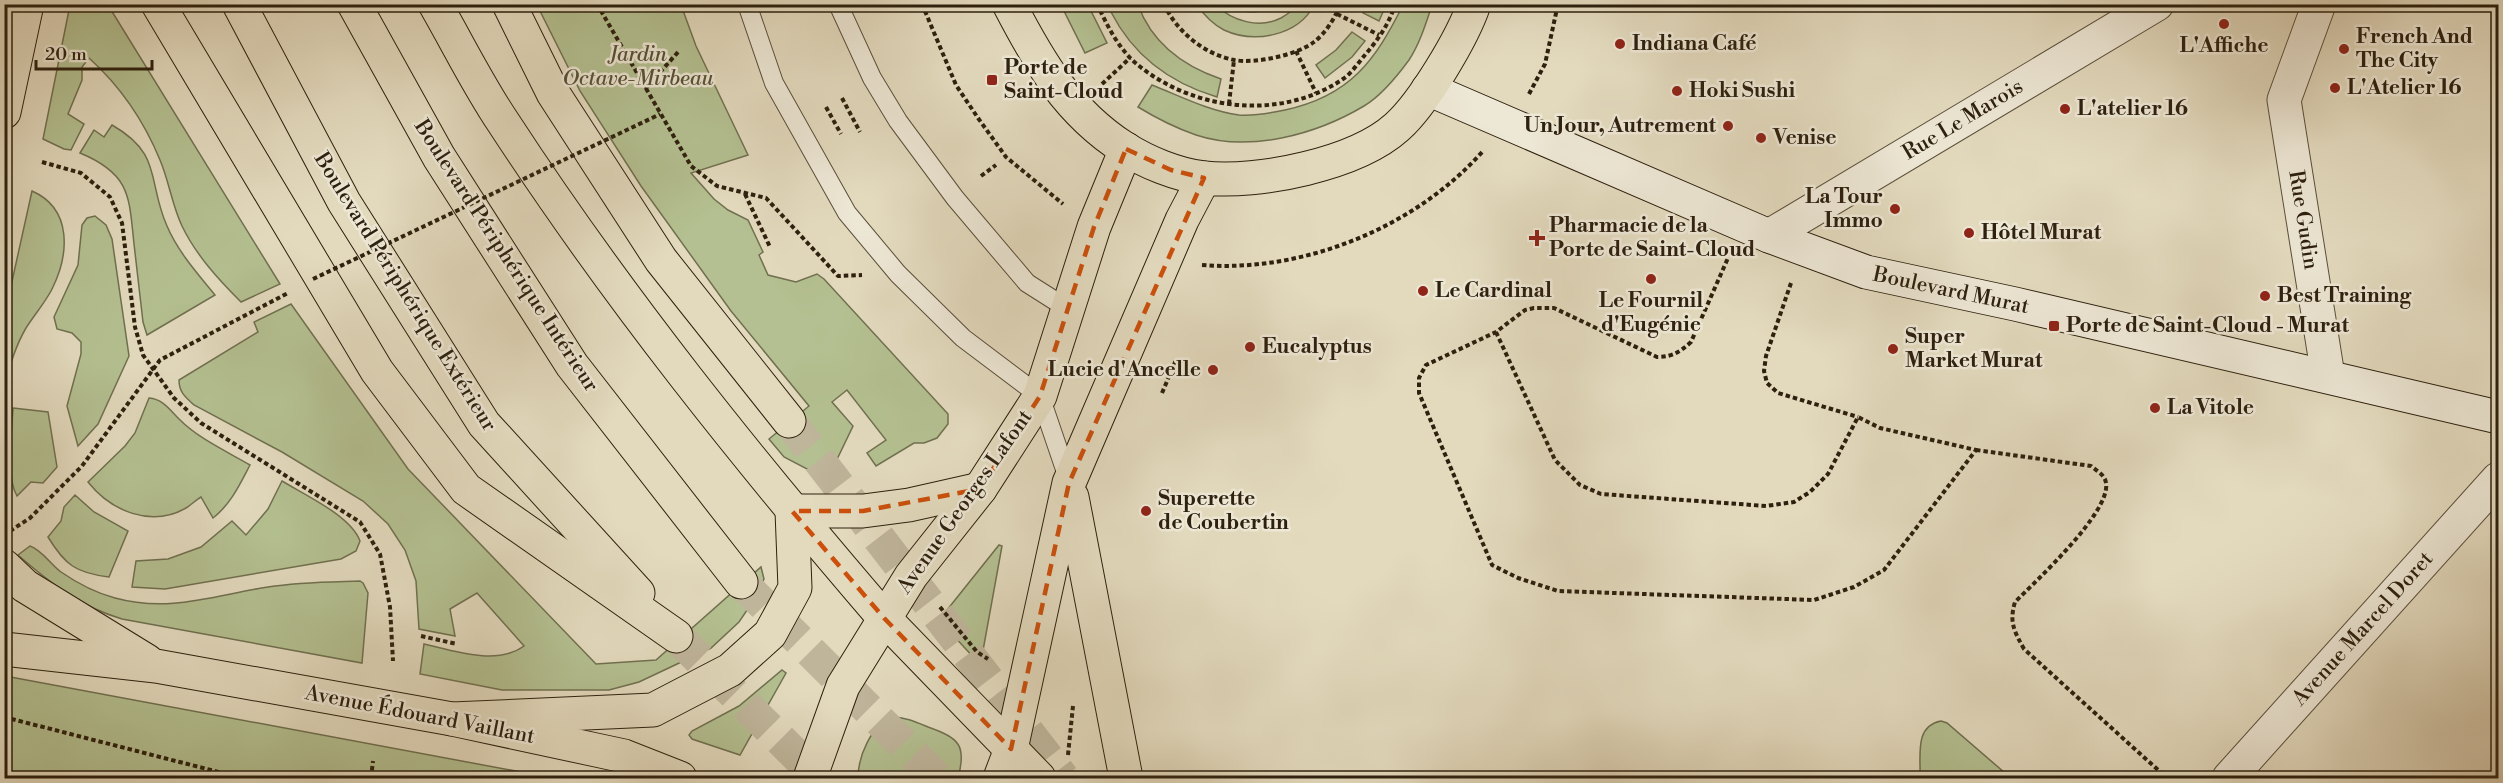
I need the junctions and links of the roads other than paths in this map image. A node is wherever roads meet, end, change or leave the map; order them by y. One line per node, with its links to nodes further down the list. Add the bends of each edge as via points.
1 (27, 4): 14 (main road)
2 (158, 4): 3 (main road, Boulevard Périphérique Extérieur, via 377,371 466,489 676,636 484,424 344,202)
3 (239, 4)
4 (354, 4): 28 (main road, Boulevard Périphérique Intérieur, via 439,157 572,365)
5 (435, 4): 26 (main road, via 502,121 625,299)
6 (509, 4): 22 (main road, via 553,93 662,260)
7 (747, 4): 20 (lane, via 774,84 847,213 898,274 963,338)
8 (838, 4): 18 (lane, via 872,78 898,121 955,198 1027,283)
9 (1009, 4): 15 (main road, via 1047,71 1073,106)
10 (1474, 4): 13 (main road, via 1468,22)
11 (2157, 4): 17 (street, Rue Le Marois)
12 (2319, 4): 19 (street, Rue Gudin, via 2284,100)
13 (1428, 89): 16 (main road, via 1398,126 1363,151 1251,178); 17 (street, Boulevard Murat)
14 (4, 112)
15 (1126, 149): 16 (main road, via 1171,170); 18 (main road, Avenue Georges Lafont, via 1094,227)
16 (1204, 178): 24 (main road, via 1182,220)
17 (1769, 236): 19 (street, Boulevard Murat, via 1866,272)
18 (1068, 309): 20 (main road, Avenue Georges Lafont)
19 (2328, 376): 21 (street, Boulevard Murat)
20 (1040, 396): 24 (lane); 25 (main road, Avenue Georges Lafont)
21 (2499, 417)
22 (789, 421)
23 (2499, 479): 38 (street, Avenue Marcel Doret)
24 (1069, 483): 33 (main road); 37 (main road)
25 (980, 489): 26 (main road, via 863,511); 29 (main road, Avenue Georges Lafont, via 911,576)
26 (792, 511): 29 (main road); 32 (main road, via 795,588 770,634 730,670 653,710)
27 (4, 566): 31 (main road, Avenue Édouard Vaillant, via 25,586)
28 (741, 582)
29 (884, 618): 33 (main road); 35 (main road, Avenue Georges Lafont, via 843,686)
30 (4, 649): 31 (main road, Avenue Édouard Vaillant)
31 (156, 666): 32 (main road, Avenue Édouard Vaillant)
32 (452, 719): 34 (main road, Avenue Édouard Vaillant, via 624,756)
33 (1005, 764): 36 (main road)
34 (680, 778)
35 (810, 778)
36 (1039, 778)
37 (1126, 778)
38 (2229, 778)

